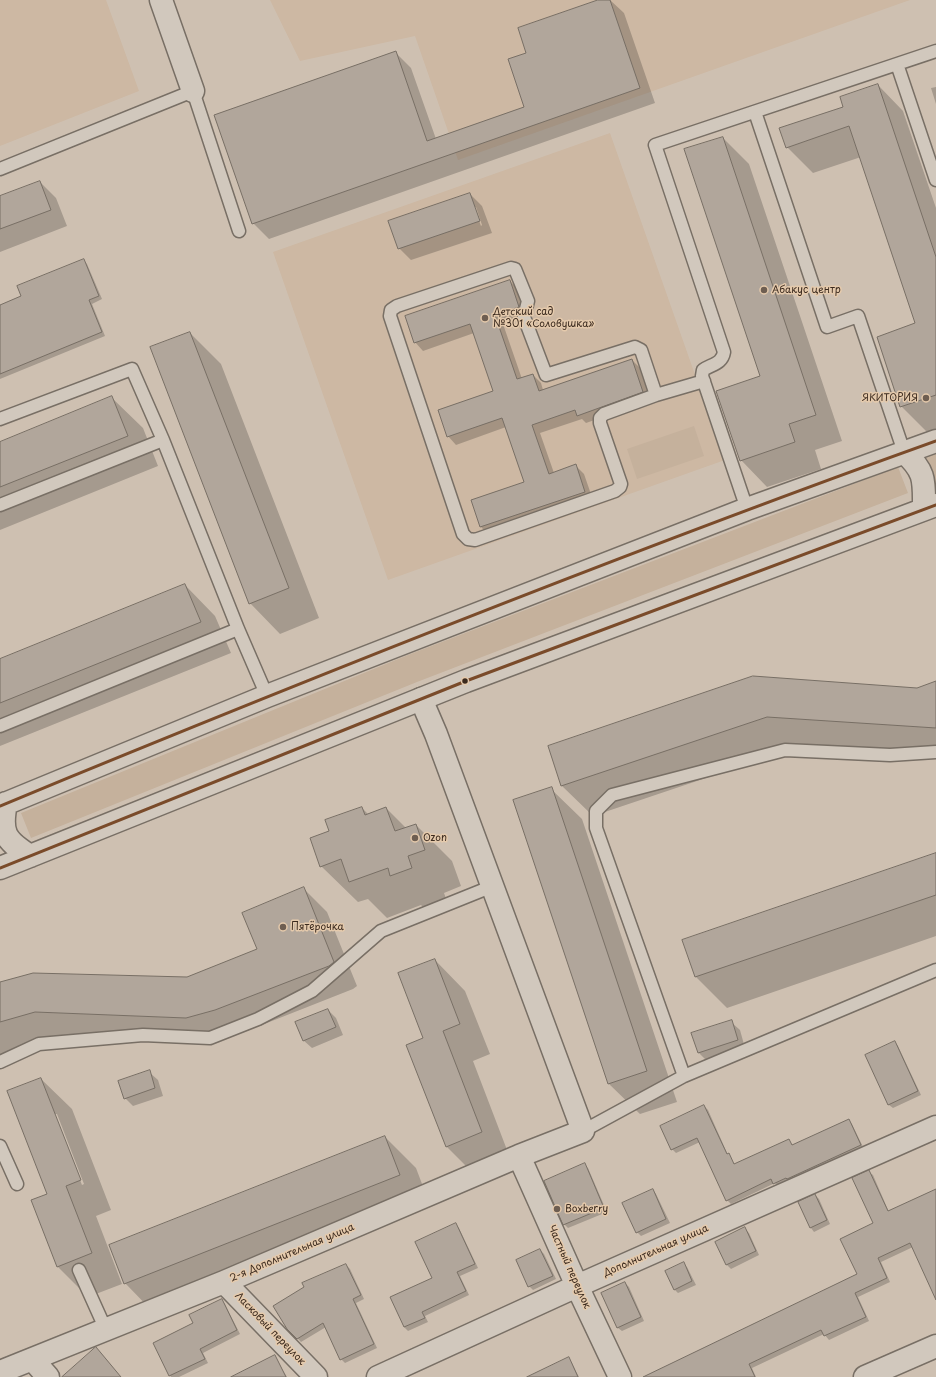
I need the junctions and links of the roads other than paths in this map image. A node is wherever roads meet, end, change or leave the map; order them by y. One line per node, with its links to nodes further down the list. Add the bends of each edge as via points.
1 (161, 0): 4 (street)
2 (936, 51): 3 (lane)
3 (897, 64): 5 (lane); 7 (lane)
4 (193, 91): 6 (lane); 8 (lane)
5 (755, 112): 9 (lane, via 655,146 724,352 723,358 717,364 703,370); 14 (lane, via 827,327 858,316)
6 (0, 169)
7 (936, 180)
8 (239, 230)
9 (704, 381): 10 (lane); 17 (lane)
10 (656, 395): 10 (lane, via 604,414 600,418 621,484 620,488 475,540 468,540 463,534 390,316 391,310 515,268 528,301 524,318 546,376 636,347 641,350)
11 (0, 419): 12 (lane, via 132,369)
12 (163, 440): 15 (lane); 18 (lane)
13 (936, 441): 14 (street)
14 (904, 452): 16 (street, via 922,473); 17 (street)
15 (0, 505)
16 (930, 507): 20 (street)
17 (747, 509): 19 (street)
18 (238, 629): 19 (lane); 21 (lane)
19 (267, 696): 23 (street)
20 (421, 699): 24 (street); 26 (street)
21 (0, 726)
22 (936, 752): 29 (lane, via 890,755 785,750 612,795 596,811 596,828)
23 (3, 805): 24 (street, via 3,832 13,845)
24 (30, 856): 25 (street)
25 (0, 868)
26 (493, 886): 28 (lane, via 381,931 312,991 258,1019 210,1038 143,1035 39,1044); 30 (street)
27 (936, 970): 29 (lane)
28 (0, 1062)
29 (684, 1076): 30 (lane)
30 (583, 1131): 33 (street, 2-я Дополнительная улица)
31 (934, 1133): 37 (street, Дополнительная улица)
32 (0, 1146): 34 (lane)
33 (519, 1156): 36 (street, 2-я Дополнительная улица); 37 (street, Частный переулок)
34 (17, 1184)
35 (79, 1270): 38 (lane)
36 (224, 1282): 38 (street, 2-я Дополнительная улица); 43 (street, Ласковый переулок)
37 (577, 1286): 44 (street, Дополнительная улица); 45 (street, Частный переулок)
38 (106, 1330): 40 (street, 2-я Дополнительная улица)
39 (936, 1346): 46 (street)
40 (33, 1360): 41 (street, 2-я Дополнительная улица); 42 (street)
41 (0, 1372)
42 (48, 1377)
43 (316, 1377)
44 (378, 1377)
45 (620, 1377)
46 (866, 1377)

